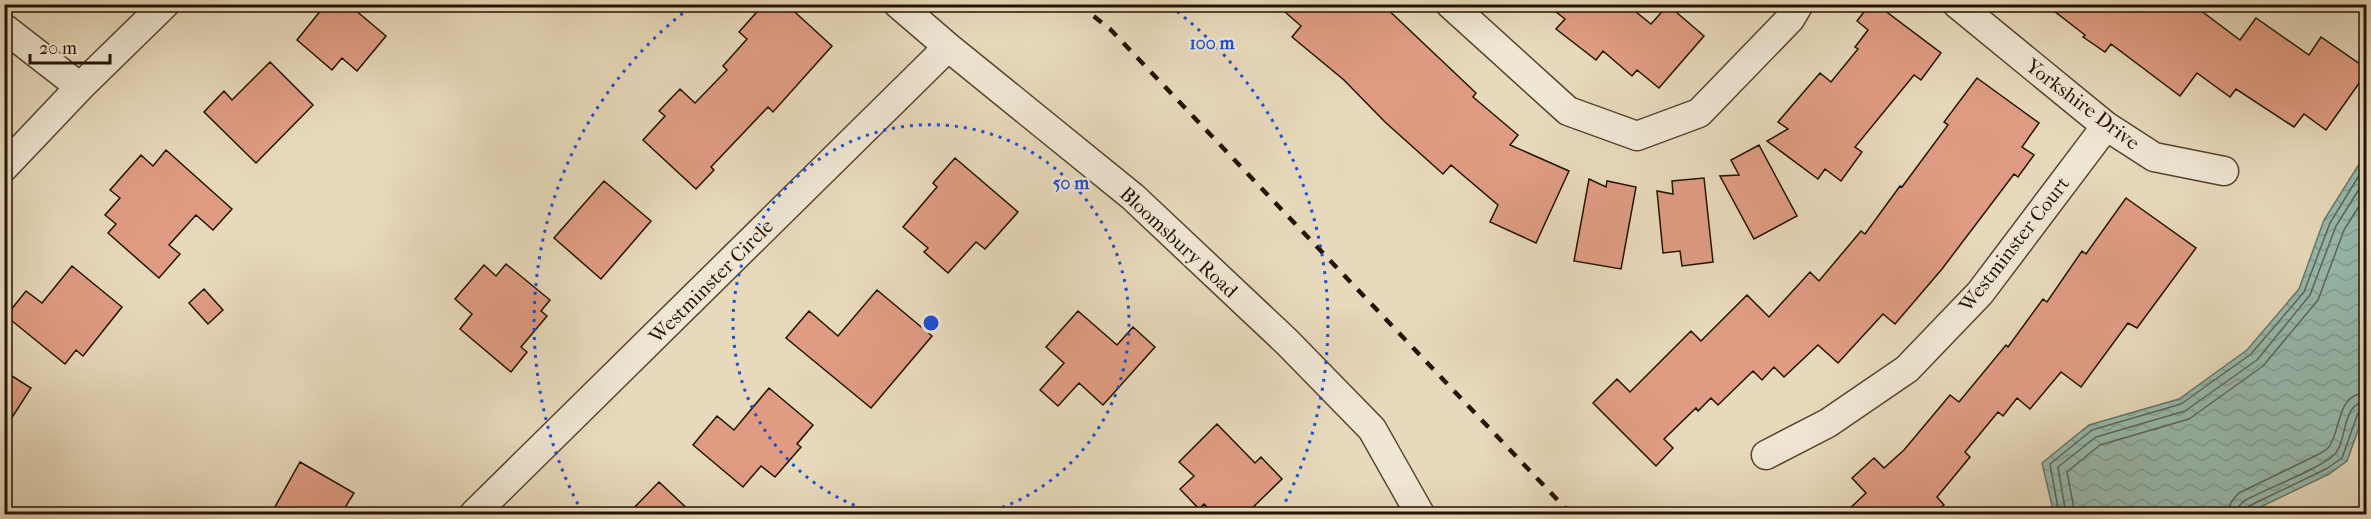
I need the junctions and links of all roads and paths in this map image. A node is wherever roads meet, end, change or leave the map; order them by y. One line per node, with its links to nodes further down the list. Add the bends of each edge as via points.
1 (165, 4): 8 (street)
2 (898, 4): 7 (street, Bloomsbury Road)
3 (1450, 4): 4 (street, via 1568,111 1637,136 1699,113 1790,19)
4 (1799, 4)
5 (1958, 4): 9 (street, Yorkshire Drive)
6 (4, 28): 8 (street)
7 (948, 47): 13 (street, Westminster Circle); 14 (street, Bloomsbury Road, via 1133,197 1287,342 1372,429)
8 (80, 87): 10 (street)
9 (2106, 126): 11 (street, Yorkshire Drive, via 2154,157); 12 (street, Westminster Court, via 1980,293 1907,369 1828,423)
10 (4, 166)
11 (2224, 171)
12 (1766, 455)
13 (474, 514)
14 (1420, 514)

